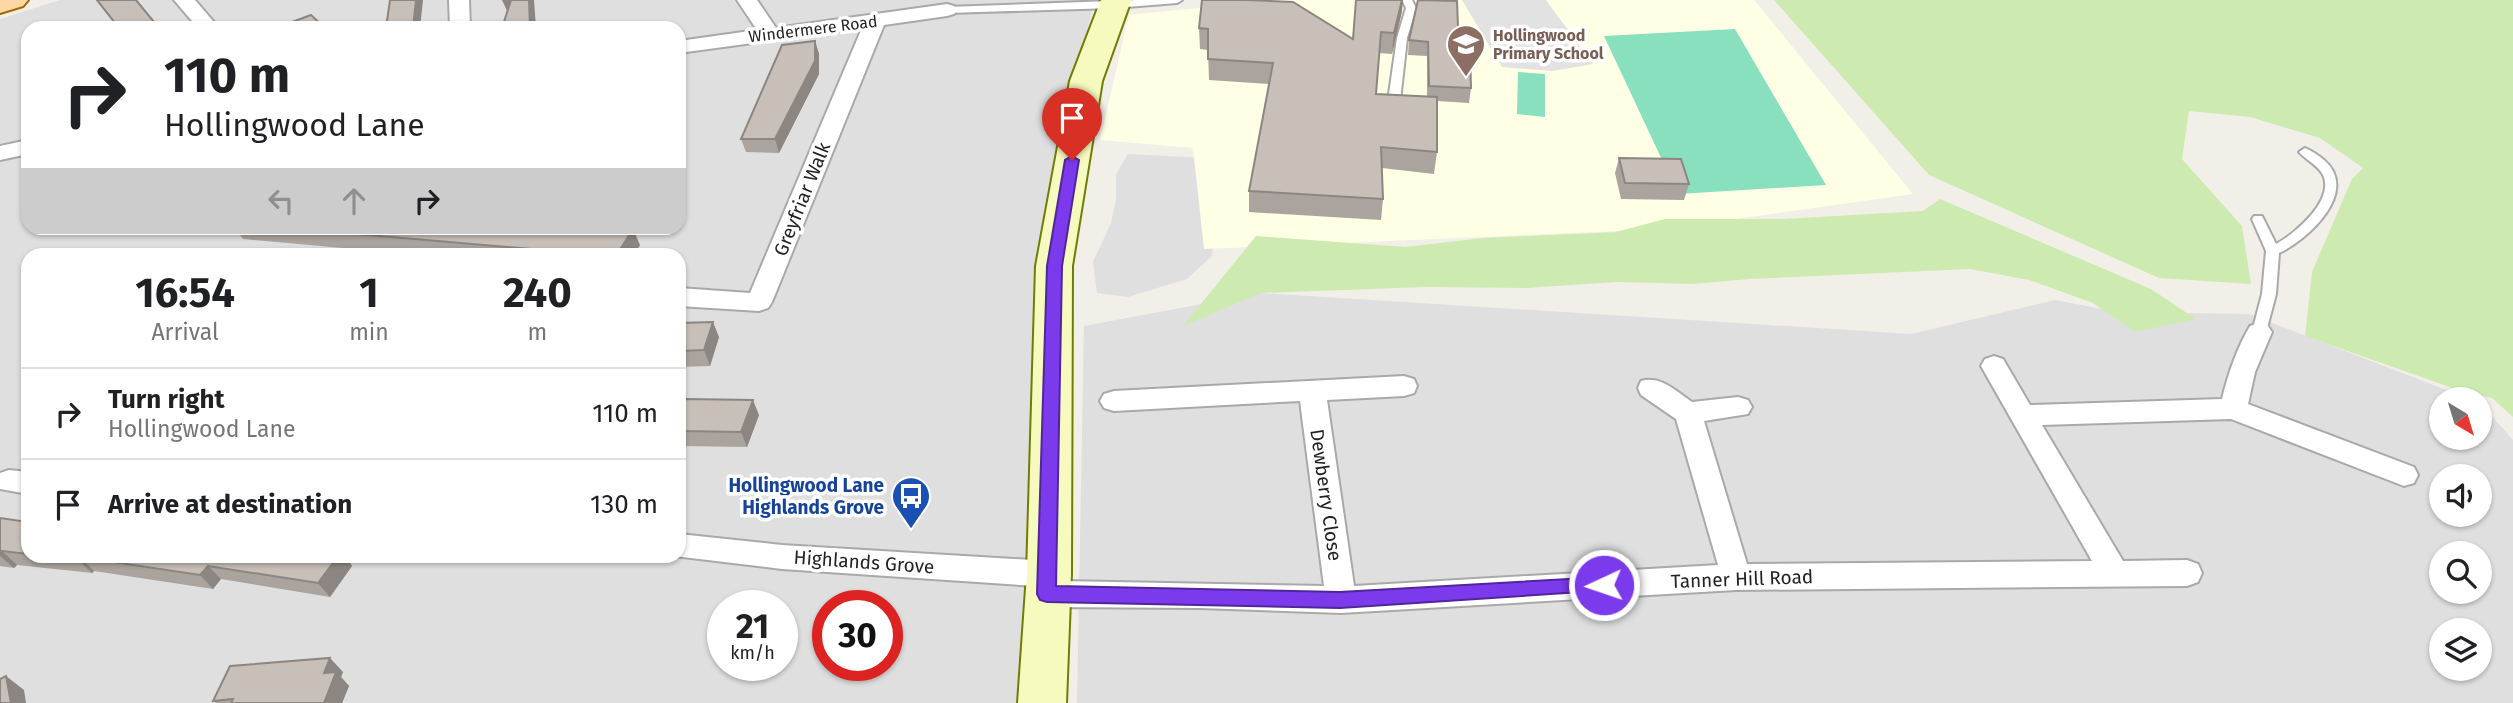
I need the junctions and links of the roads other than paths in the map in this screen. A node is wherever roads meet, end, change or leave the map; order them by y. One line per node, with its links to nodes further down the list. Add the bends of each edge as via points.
1 (12, 0): 8 (main road)
2 (184, 0): 10 (street)
3 (459, 0): 11 (street)
4 (747, 0): 13 (street)
5 (1177, 0): 7 (lane)
6 (1407, 0): 15 (lane, via 1411,8)
7 (1115, 2): 9 (lane); 37 (street, via 1086,81 1054,266)
8 (0, 4)
9 (947, 10): 12 (street, Windermere Road)
10 (203, 21)
11 (460, 21)
12 (875, 21): 13 (street, Windermere Road); 21 (street, Greyfriar Walk, via 759,302)
13 (770, 34): 14 (street, Windermere Road)
14 (686, 46)
15 (1394, 101)
16 (21, 148): 18 (street)
17 (2305, 152): 20 (lane, via 2328,172 2331,190 2314,224 2290,244)
18 (0, 153)
19 (2258, 219): 20 (lane)
20 (2273, 251): 22 (lane)
21 (686, 298)
22 (2259, 332): 29 (street)
23 (1994, 366): 31 (street)
24 (1404, 386): 26 (street)
25 (1651, 388): 30 (street)
26 (1312, 391): 27 (street); 38 (street, Dewberry Close)
27 (1114, 401)
28 (1738, 407): 30 (street)
29 (2233, 409): 31 (street); 32 (street)
30 (1688, 413): 36 (street)
31 (2025, 415): 35 (street)
32 (2404, 475)
33 (686, 548): 37 (street, Highlands Grove)
34 (2187, 573): 35 (street, Tanner Hill Road)
35 (2115, 574): 36 (street, Tanner Hill Road)
36 (1736, 577): 38 (street, Tanner Hill Road)
37 (1048, 584): 38 (street, Tanner Hill Road); 39 (street)
38 (1340, 600)
39 (1042, 703)

